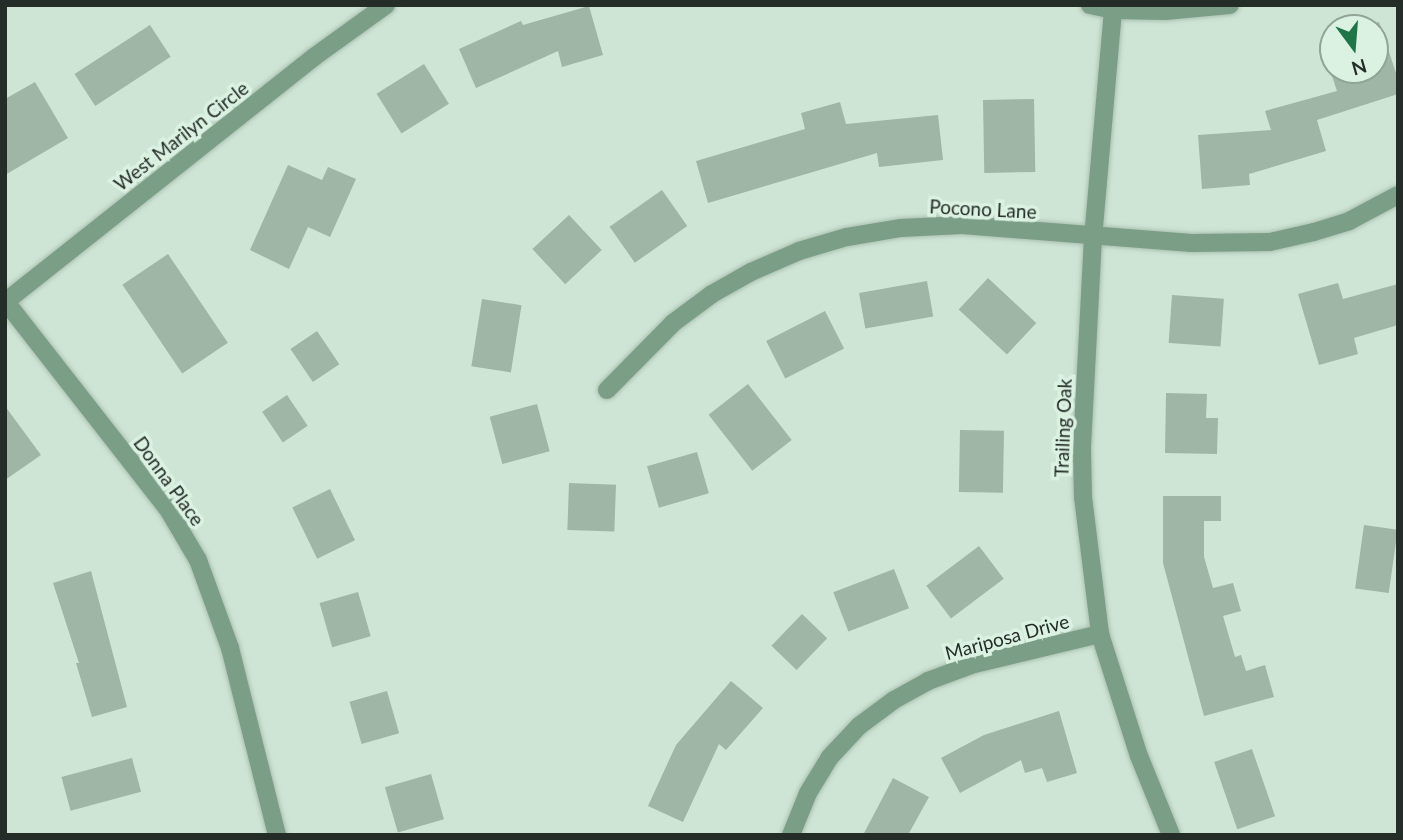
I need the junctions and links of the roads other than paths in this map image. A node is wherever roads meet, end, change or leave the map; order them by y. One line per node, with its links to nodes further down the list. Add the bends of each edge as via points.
1 (386, 5): 7 (street, West Marilyn Circle)
2 (1090, 5): 4 (street)
3 (1230, 5): 4 (street)
4 (1113, 10): 6 (street, Trailing Oak)
5 (1398, 195): 6 (street, Pocono Lane, via 1349,221 1270,242 1227,245)
6 (1093, 237): 8 (street, Pocono Lane, via 962,225 901,228 799,251 712,294 673,323); 9 (street, Trailing Oak, via 1082,450 1089,561)
7 (5, 302): 10 (street, Donna Place, via 169,511 198,560 230,648)
8 (607, 390)
9 (1100, 634): 11 (street, Mariposa Drive, via 971,665 894,700 859,726 830,757 808,793); 12 (street, Trailing Oak, via 1139,756)
10 (277, 835)
11 (791, 835)
12 (1171, 835)

